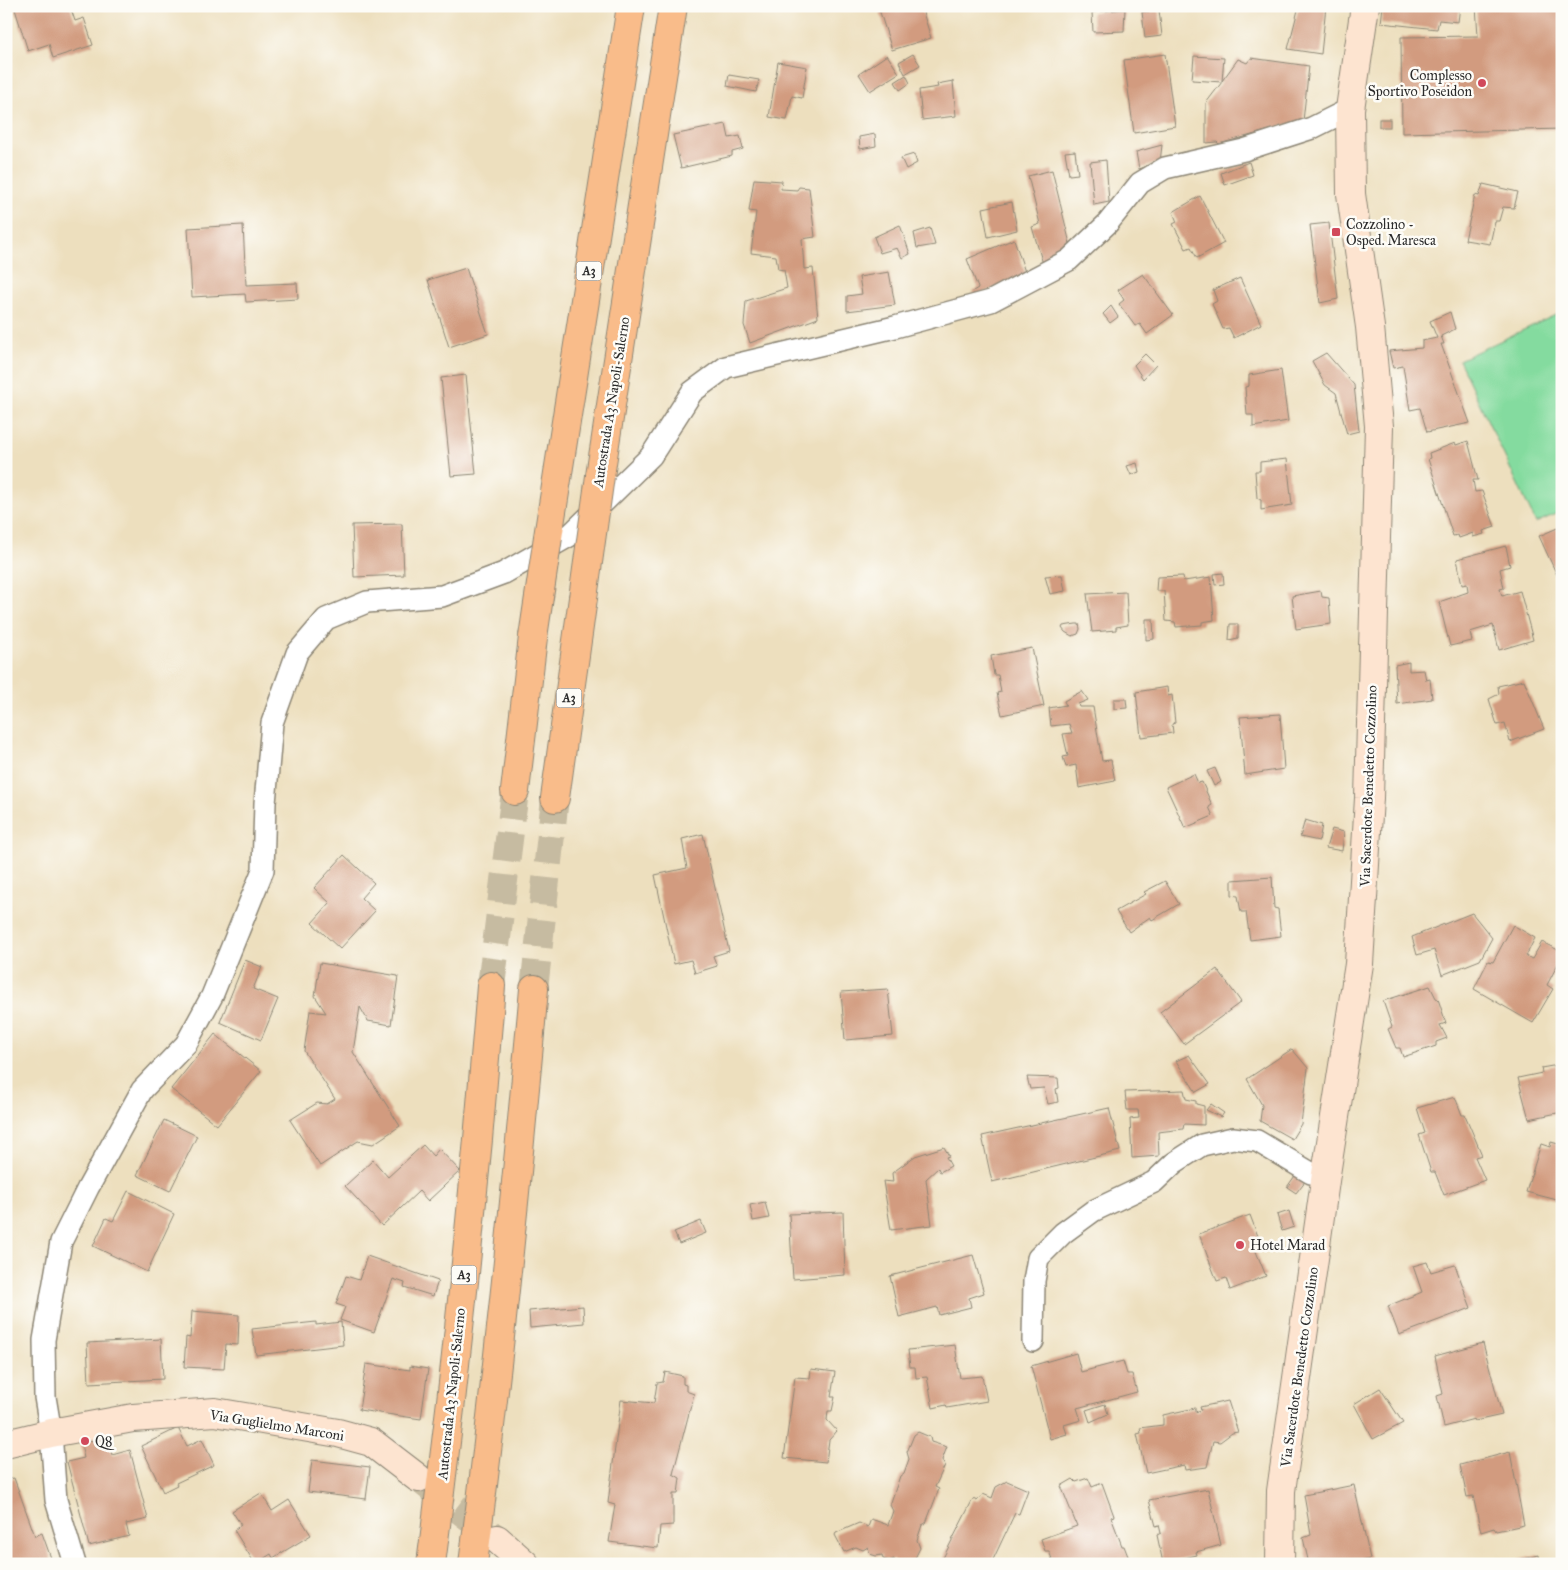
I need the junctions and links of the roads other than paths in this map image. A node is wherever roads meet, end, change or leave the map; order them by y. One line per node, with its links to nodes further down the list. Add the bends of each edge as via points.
1 (631, 6): 5 (highway, A3, bridge, via 533,637)
2 (673, 6): 6 (highway, Autostrada A3 Napoli-Salerno / A3, bridge, via 600,476)
3 (1365, 6): 4 (main road, Via Sacerdote Benedetto Cozzolino)
4 (1350, 110): 9 (main road, Via Sacerdote Benedetto Cozzolino, via 1350,194 1370,327 1379,426 1377,522 1369,798 1359,964); 11 (street, via 1312,128 1244,150 1165,168 1140,183 1108,223 1069,260 991,301 726,367 692,392 651,456 569,536 504,573 442,596 367,602 326,619 297,653 272,723 262,870 212,996 186,1044 142,1090 61,1242 44,1340 45,1397)
5 (514, 791)
6 (555, 798)
7 (491, 986): 16 (highway, Autostrada A3 Napoli-Salerno / A3, via 479,1138)
8 (534, 989): 17 (highway, via 491,1427)
9 (1326, 1174): 10 (street, via 1311,1173 1257,1141 1233,1138 1202,1145 1174,1163 1154,1182 1093,1211 1038,1258 1034,1281); 19 (main road, Via Sacerdote Benedetto Cozzolino, via 1281,1492)
10 (1033, 1341)
11 (51, 1433): 12 (main road, Via Guglielmo Marconi); 13 (main road, Via Guglielmo Marconi, via 133,1418 214,1412 338,1433 371,1442); 15 (street, via 56,1500)
12 (6, 1444)
13 (418, 1478)
14 (497, 1539): 18 (main road)
15 (75, 1564)
16 (431, 1564)
17 (473, 1564)
18 (525, 1564)
19 (1280, 1564)

